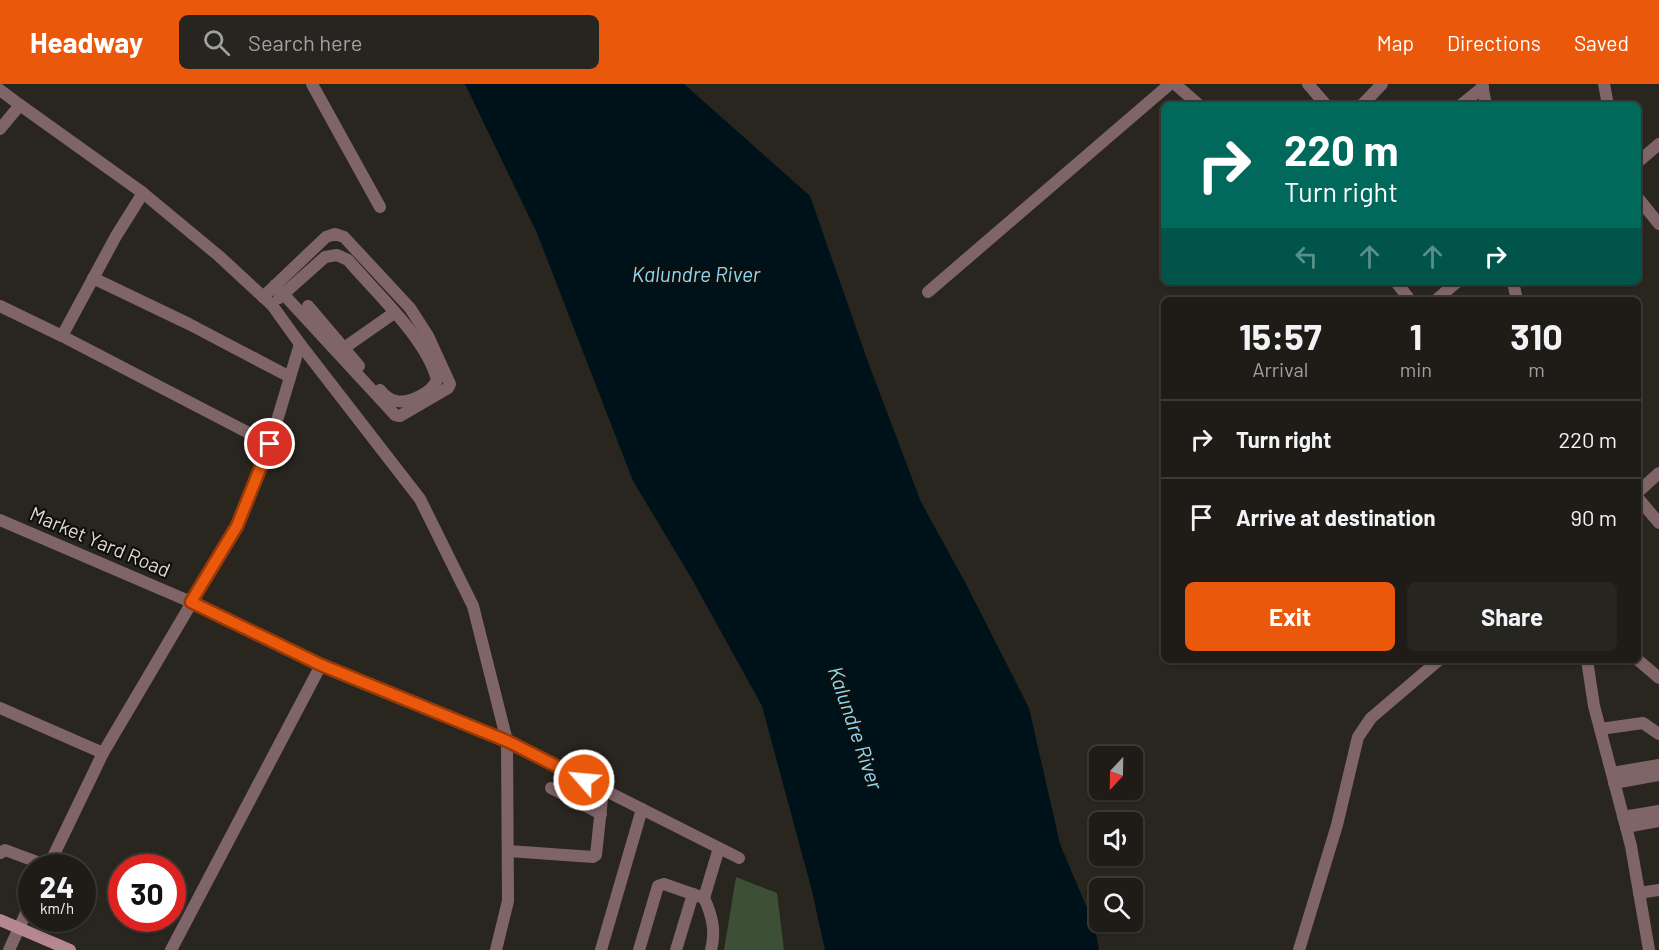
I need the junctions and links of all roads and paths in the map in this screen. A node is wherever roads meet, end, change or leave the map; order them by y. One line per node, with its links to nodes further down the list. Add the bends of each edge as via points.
1 (312, 84): 21 (street)
2 (1170, 84): 27 (street)
3 (1175, 84): 9 (street)
4 (1308, 84): 10 (street)
5 (1382, 84): 11 (street)
6 (1604, 84): 14 (street)
7 (1483, 85): 12 (street); 13 (street)
8 (0, 90): 15 (street)
9 (1196, 102)
10 (1323, 102)
11 (1365, 102)
12 (1464, 102)
13 (1486, 102)
14 (1607, 102)
15 (20, 105): 16 (street); 19 (street)
16 (0, 129)
17 (1659, 144): 18 (street)
18 (1641, 159)
19 (143, 193): 23 (street); 30 (street)
20 (1641, 202): 22 (street)
21 (380, 207)
22 (1659, 224)
23 (93, 278): 34 (street); 37 (street)
24 (1398, 285): 28 (street)
25 (1453, 285): 29 (street)
26 (279, 290): 26 (street, via 326,237 344,237 410,308 428,336 450,384 448,388 400,416 395,415); 30 (street); 33 (street, via 325,256 337,255 348,260)
27 (928, 292)
28 (1408, 297)
29 (1439, 297)
30 (267, 301): 35 (street)
31 (0, 306): 34 (street)
32 (308, 306): 36 (street)
33 (394, 313): 36 (street); 36 (street, via 422,345 434,366 437,380 424,394 405,401 384,396)
34 (62, 336): 38 (street)
35 (300, 344): 37 (street); 53 (street, via 420,499 473,606)
36 (344, 348)
37 (290, 377): 38 (street)
38 (270, 444): 44 (street, via 237,526)
39 (1659, 473): 40 (street)
40 (1641, 489)
41 (1641, 502): 43 (street)
42 (0, 520): 44 (street, Market Yard Road)
43 (1659, 523)
44 (191, 602): 48 (street, Market Yard Road); 54 (street)
45 (1435, 663): 85 (street, via 1371,718 1358,737 1337,825)
46 (1587, 663): 51 (street)
47 (1641, 663): 49 (street)
48 (321, 665): 53 (street, Market Yard Road); 79 (street)
49 (1659, 678)
50 (0, 708): 54 (street)
51 (1600, 729): 52 (street, via 1643,723); 57 (street)
52 (1659, 734)
53 (507, 741): 59 (street, Market Yard Road); 66 (street)
54 (103, 753): 68 (street)
55 (1659, 765): 57 (street)
56 (1659, 775): 57 (street)
57 (1613, 778): 64 (street)
58 (551, 788): 62 (street)
59 (603, 789): 60 (street, Market Yard Road); 62 (street)
60 (642, 809): 65 (street, Market Yard Road); 81 (street)
61 (1659, 811): 64 (street)
62 (601, 814): 66 (street, via 593,857)
63 (1659, 821): 64 (street)
64 (1625, 822): 72 (street)
65 (719, 848): 70 (street, Market Yard Road); 73 (street)
66 (508, 851): 80 (street, via 508,901)
67 (0, 853): 69 (street, via 5,850)
68 (54, 854)
69 (18, 855)
70 (739, 858)
71 (1659, 890): 72 (street)
72 (1639, 893): 86 (street)
73 (699, 896): 82 (street, via 664,884 658,886); 83 (street); 84 (street, via 712,916)
74 (0, 921): 75 (main road)
75 (18, 928): 77 (street)
76 (27, 932): 78 (main road)
77 (9, 950)
78 (70, 950)
79 (171, 950)
80 (496, 950)
81 (601, 950)
82 (639, 950)
83 (676, 950)
84 (711, 950)
85 (1299, 950)
86 (1649, 950)

